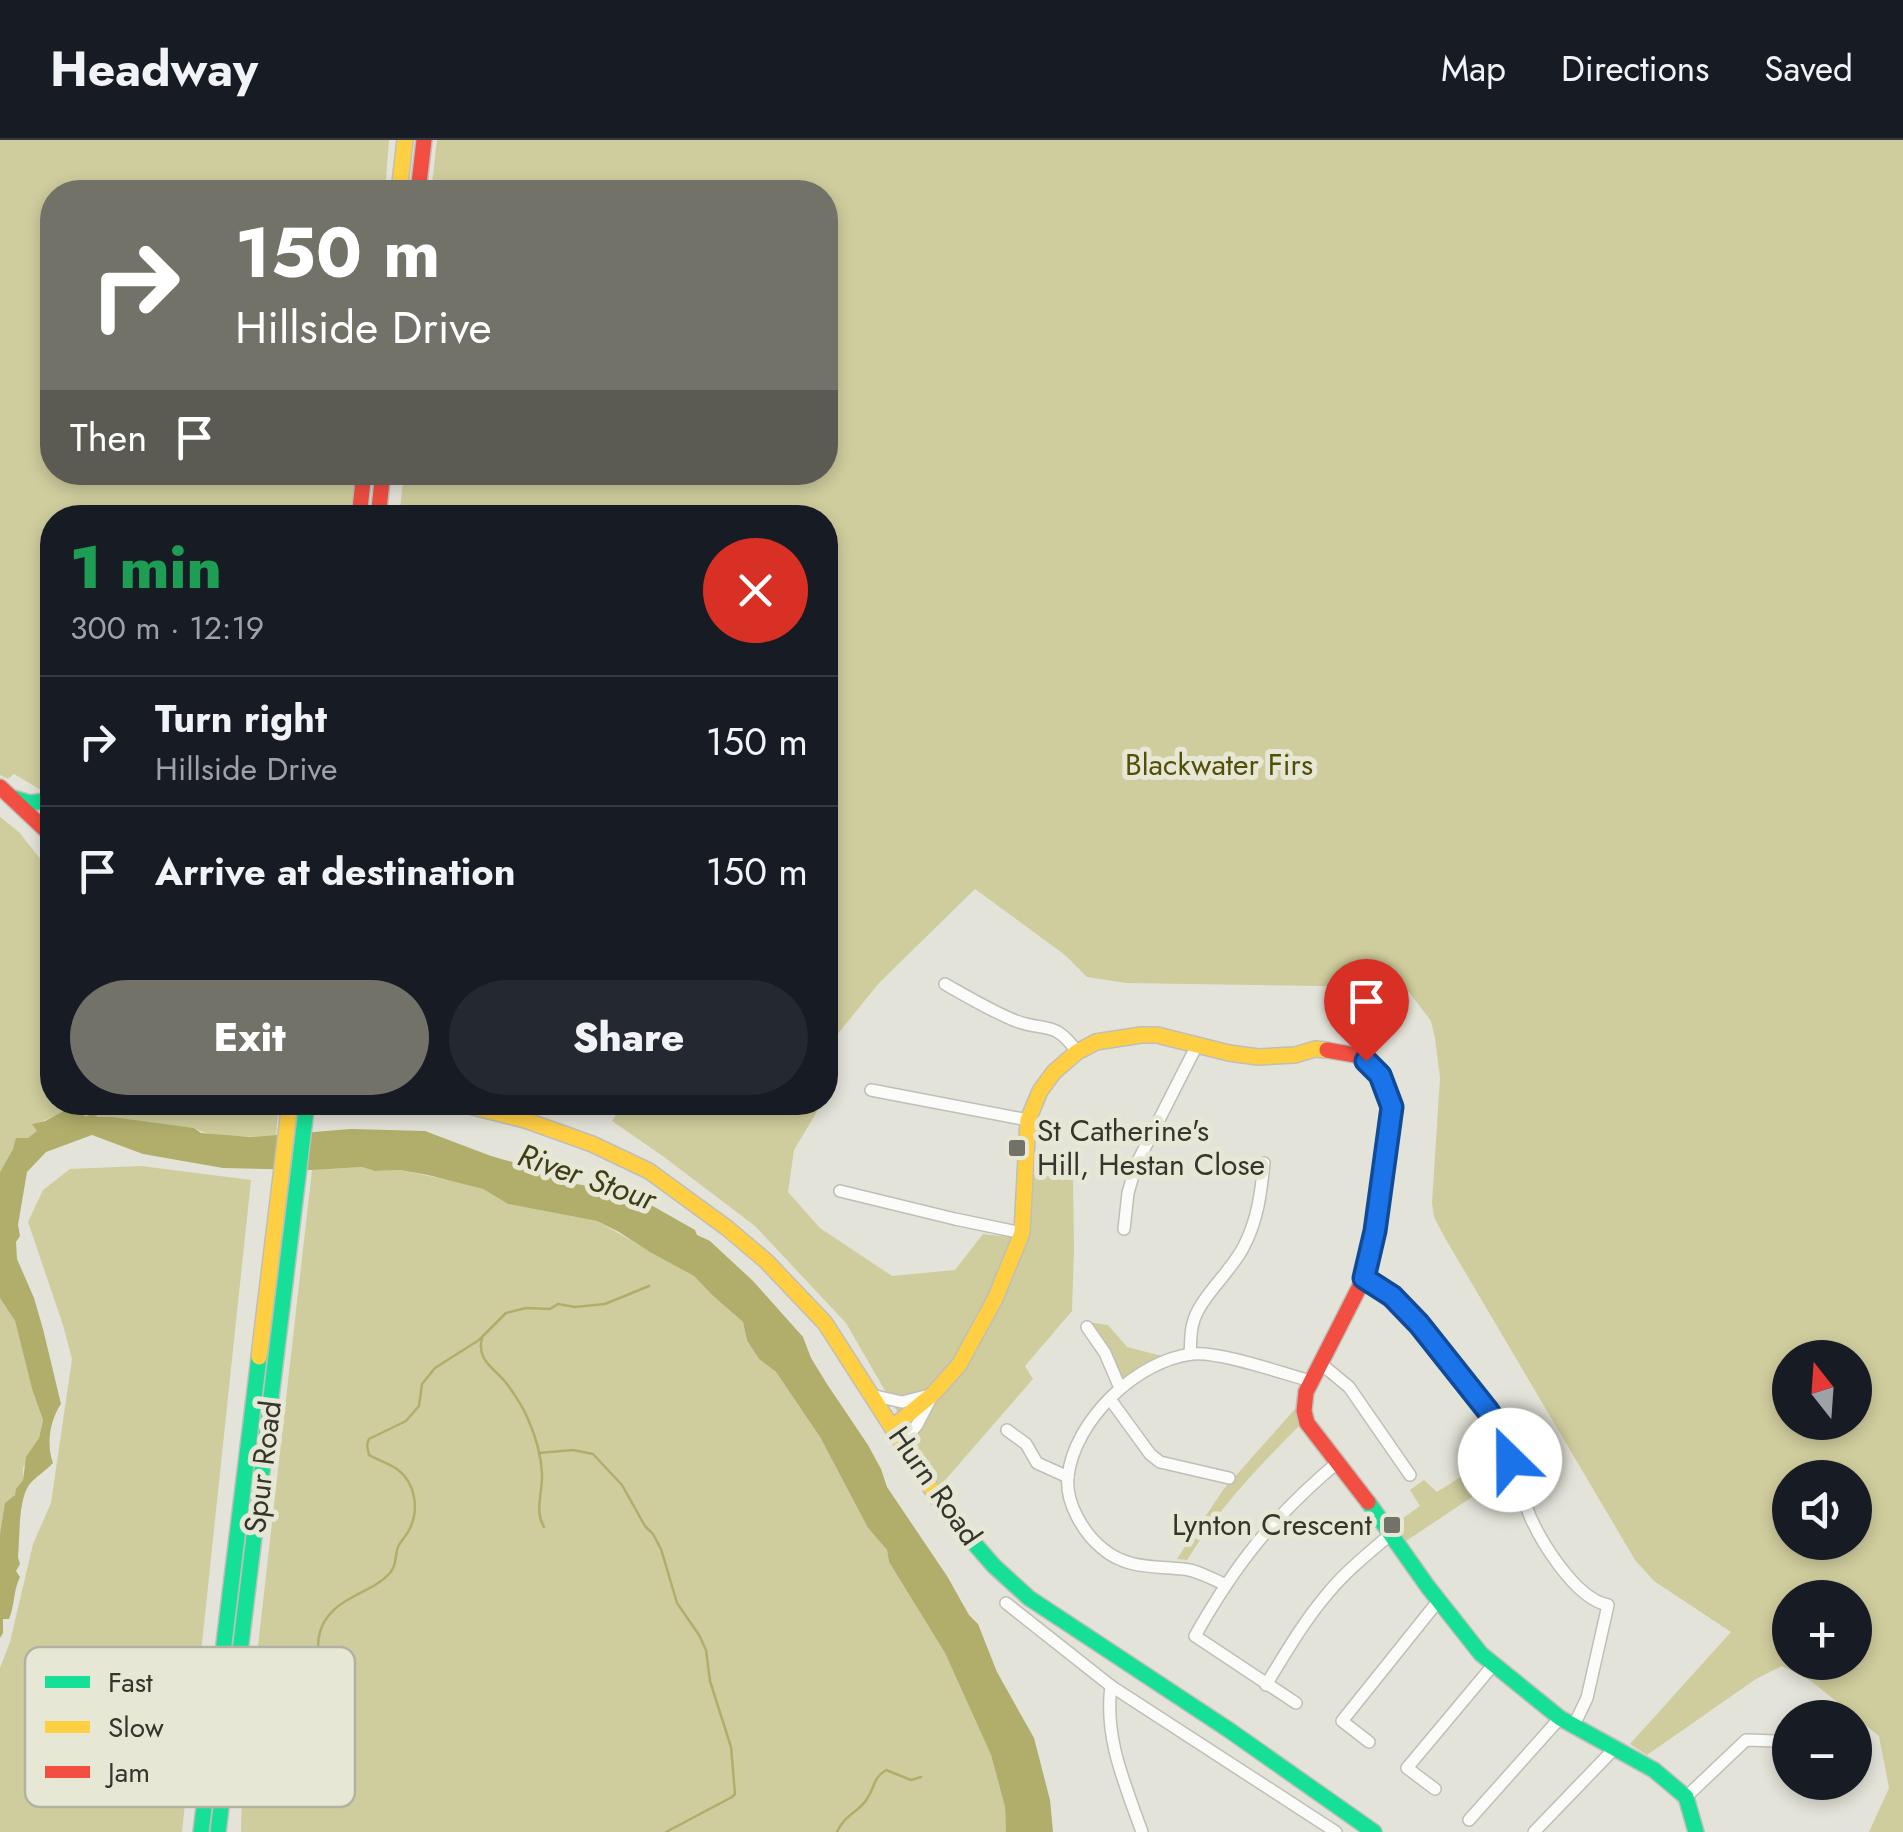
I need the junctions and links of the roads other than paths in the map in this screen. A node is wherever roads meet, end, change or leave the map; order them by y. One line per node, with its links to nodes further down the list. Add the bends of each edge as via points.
1 (405, 140): 3 (main road)
2 (424, 140): 4 (main road)
3 (400, 180)
4 (419, 180)
5 (7, 793): 6 (main road); 7 (main road)
6 (40, 801)
7 (40, 825)
8 (945, 984): 10 (street, via 1021,1023 1058,1031)
9 (1196, 1045): 10 (main road, via 1141,1035); 20 (street, via 1136,1165); 22 (main road, via 1258,1057 1340,1051 1362,1058 1380,1075 1392,1107)
10 (1077, 1052): 17 (main road, via 1040,1091)
11 (872, 1090): 17 (street)
12 (288, 1115): 42 (main road, Spur Road)
13 (306, 1115): 43 (main road, Spur Road)
14 (517, 1115): 16 (main road, Hurn Road)
15 (526, 1115): 16 (main road)
16 (525, 1120): 28 (main road, Hurn Road, via 649,1171 727,1228 825,1323)
17 (1028, 1120): 21 (main road)
18 (1264, 1163): 24 (street, via 1252,1228 1196,1314)
19 (840, 1191): 21 (street)
20 (1124, 1230)
21 (1022, 1233): 29 (main road, via 959,1365)
22 (1364, 1278): 25 (main road); 48 (street, via 1419,1324 1488,1411 1540,1536 1579,1588 1608,1605 1588,1698)
23 (1087, 1327): 27 (street)
24 (1190, 1354): 26 (street); 27 (street, via 1156,1364)
25 (1320, 1363): 26 (main road); 35 (street, via 1349,1387)
26 (1311, 1381): 34 (main road, via 1306,1423)
27 (1120, 1388): 30 (street)
28 (871, 1394): 29 (street, via 902,1402); 31 (main road, Hurn Road)
29 (933, 1394): 31 (main road); 33 (street)
30 (1110, 1399): 36 (street, via 1082,1435); 37 (street, via 1160,1462)
31 (893, 1427): 33 (main road, Hurn Road)
32 (1008, 1430): 36 (street, via 1037,1463)
33 (902, 1443): 61 (main road, Hurn Road, via 945,1510 1030,1598)
34 (1338, 1462): 38 (main road); 39 (street, via 1262,1535)
35 (1410, 1475)
36 (1068, 1477): 39 (street, via 1081,1524 1110,1554)
37 (1229, 1478)
38 (1392, 1533): 40 (main road); 45 (street, via 1328,1593)
39 (1226, 1585): 45 (street, via 1195,1636)
40 (1438, 1600): 44 (main road); 50 (street, via 1342,1721)
41 (1006, 1603): 46 (street)
42 (223, 1647)
43 (241, 1647)
44 (1494, 1664): 48 (main road); 52 (street, via 1407,1768)
45 (1266, 1685): 47 (street)
46 (1110, 1686): 59 (street, via 1115,1758); 60 (street)
47 (1296, 1703)
48 (1567, 1721): 51 (main road); 56 (street)
49 (1772, 1741): 53 (street, via 1746,1740)
50 (1369, 1742)
51 (1616, 1748): 53 (main road); 62 (street)
52 (1435, 1788)
53 (1686, 1798): 63 (main road)
54 (203, 1807): 57 (main road, Spur Road)
55 (221, 1807): 58 (main road, Spur Road)
56 (1470, 1820)
57 (200, 1832)
58 (218, 1832)
59 (1142, 1832)
60 (1336, 1832)
61 (1374, 1832)
62 (1534, 1832)
63 (1696, 1832)

